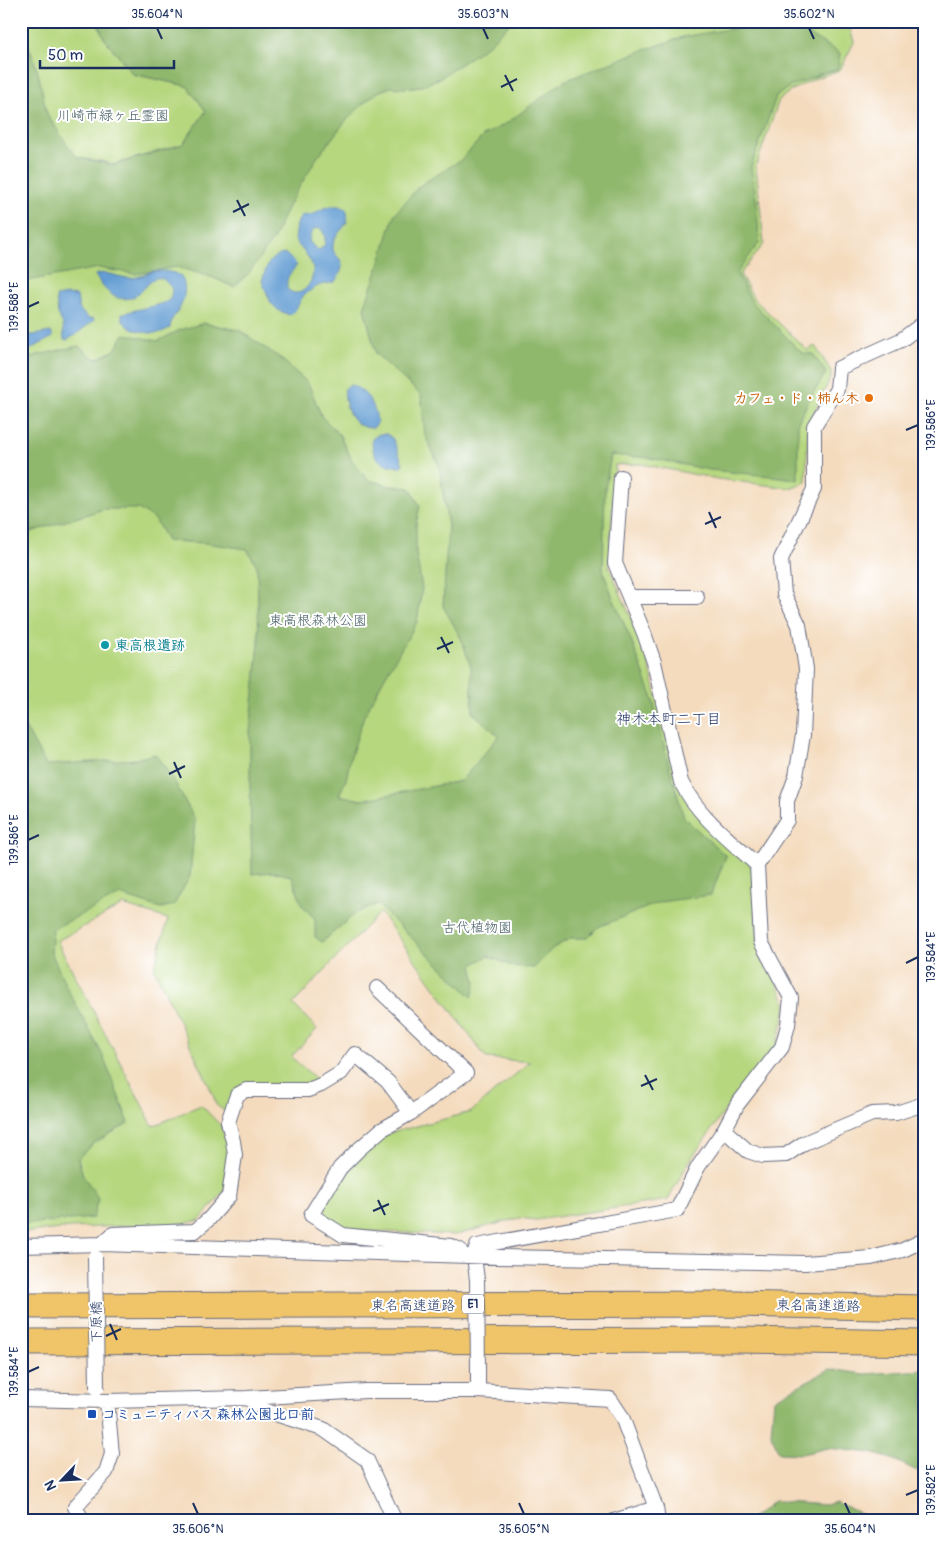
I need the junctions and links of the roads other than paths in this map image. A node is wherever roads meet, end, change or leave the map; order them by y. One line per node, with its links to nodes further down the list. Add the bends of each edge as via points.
1 (924, 323): 5 (street, via 901,340 840,368 837,389 814,426 814,490 781,559 784,594 799,625 806,669 803,735 796,776 787,800 787,820)
2 (622, 477): 3 (street, via 616,563)
3 (630, 597): 4 (street); 5 (street, via 654,662 681,782 705,817)
4 (697, 597)
5 (757, 865): 9 (street, via 761,942 791,998 788,1025 782,1047 737,1105)
6 (377, 988): 8 (street, via 466,1073)
7 (924, 1104): 9 (street, via 896,1113 872,1114 804,1143 786,1155 764,1156 748,1151)
8 (411, 1112): 12 (street, via 388,1082 355,1054 341,1073 308,1090 246,1090 237,1095 228,1122 235,1155 229,1196 209,1219 195,1231 113,1234); 13 (street, via 381,1130 340,1168 311,1215 343,1235 451,1246)
9 (724, 1130): 13 (street, via 698,1167 677,1210 477,1246)
10 (924, 1240): 13 (street, via 903,1250 871,1258 805,1263)
11 (21, 1246): 12 (street)
12 (97, 1249): 13 (street); 19 (street, 下原橋, bridge)
13 (474, 1256): 18 (street, bridge)
14 (21, 1306): 15 (highway, 東名高速道路 / E1, via 737,1304)
15 (924, 1308)
16 (21, 1342): 17 (highway, via 736,1340)
17 (924, 1343)
18 (478, 1391): 20 (street, via 366,1391); 22 (street, via 610,1400 622,1417)
19 (100, 1397): 20 (street); 21 (street); 23 (street, 下原橋, via 112,1454 106,1472 75,1507)
20 (247, 1398): 24 (street, via 266,1411 323,1429 368,1460)
21 (21, 1399)
22 (657, 1514): 25 (street)
23 (82, 1521)
24 (395, 1521)
25 (614, 1521)

